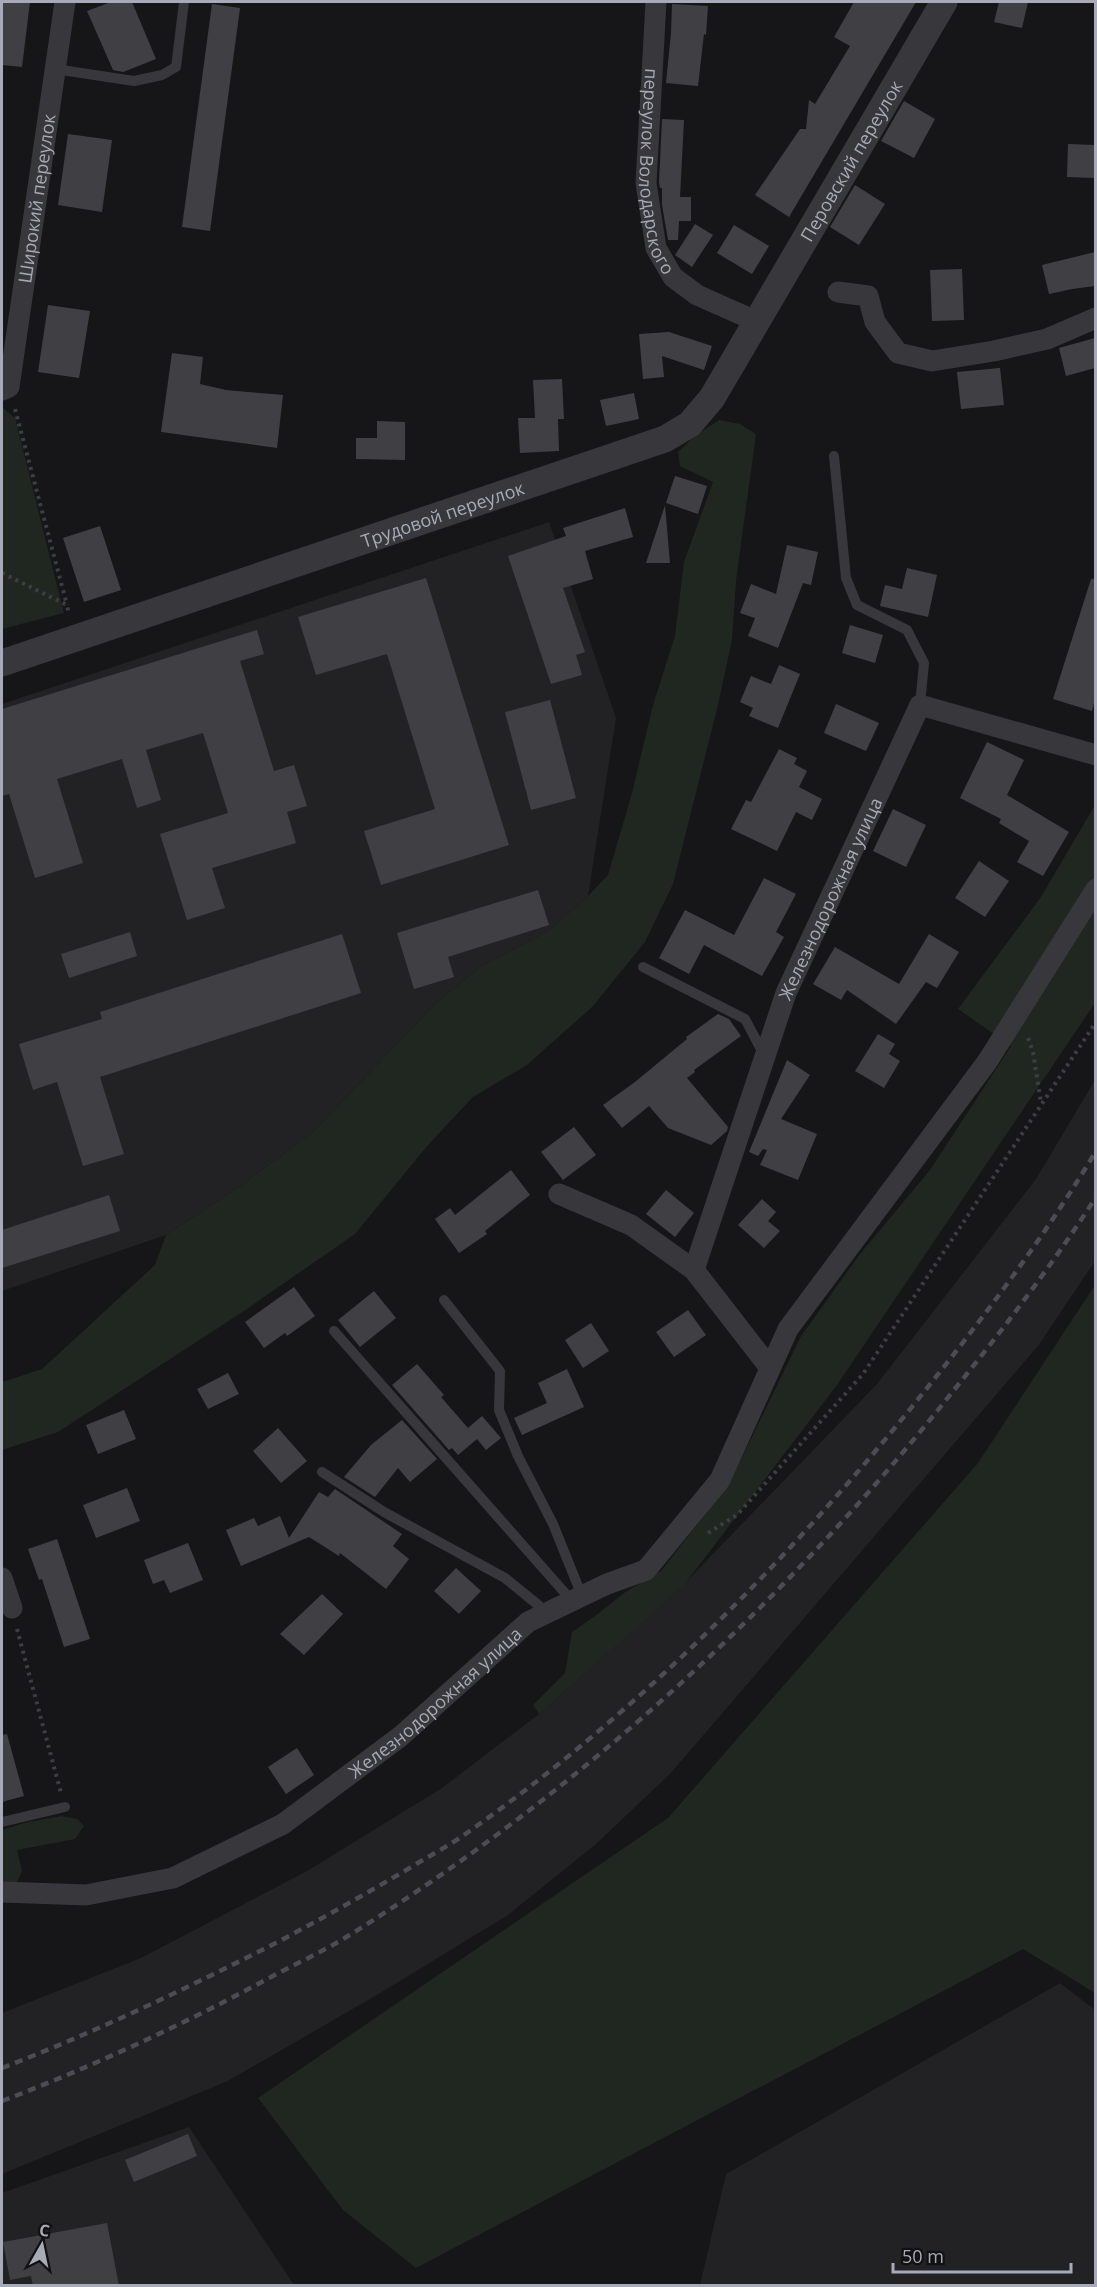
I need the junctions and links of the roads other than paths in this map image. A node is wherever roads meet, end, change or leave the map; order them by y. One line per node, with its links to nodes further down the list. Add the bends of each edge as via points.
1 (65, 2): 5 (street, Широкий переулок)
2 (184, 2): 5 (lane, via 176,67 162,75 134,81)
3 (656, 2): 8 (street, переулок Володарского, via 646,183 656,248 673,277 697,295)
4 (944, 2): 8 (street, Перовский переулок)
5 (55, 69): 9 (street, Широкий переулок)
6 (838, 292): 7 (street, via 868,296 875,322 898,353 932,361 1047,339)
7 (1095, 318)
8 (758, 322): 11 (street, Трудовой переулок, via 712,398 690,424 665,439)
9 (5, 388)
10 (834, 456): 12 (lane, via 846,578 857,606 907,630 924,663)
11 (2, 663)
12 (920, 705): 13 (street); 16 (street, Железнодорожная улица, via 786,993)
13 (1095, 755)
14 (1095, 889): 21 (street, Железнодорожная улица, via 987,1062 788,1329)
15 (642, 967): 16 (lane, via 745,1019)
16 (766, 1058): 18 (street, Железнодорожная улица)
17 (559, 1194): 18 (street, via 631,1225)
18 (694, 1270): 21 (street)
19 (444, 1300): 24 (lane, via 500,1371 499,1410 553,1524)
20 (334, 1331): 24 (lane)
21 (771, 1368): 24 (street, Железнодорожная улица, via 720,1480 653,1561 645,1570)
22 (322, 1472): 26 (lane, via 384,1512 506,1578)
23 (2, 1578): 25 (street)
24 (577, 1599): 26 (street, Железнодорожная улица)
25 (12, 1608)
26 (548, 1613): 29 (street, Железнодорожная улица, via 528,1622 401,1736 283,1824 173,1878 86,1895)
27 (65, 1807): 28 (lane)
28 (2, 1822)
29 (2, 1892)

